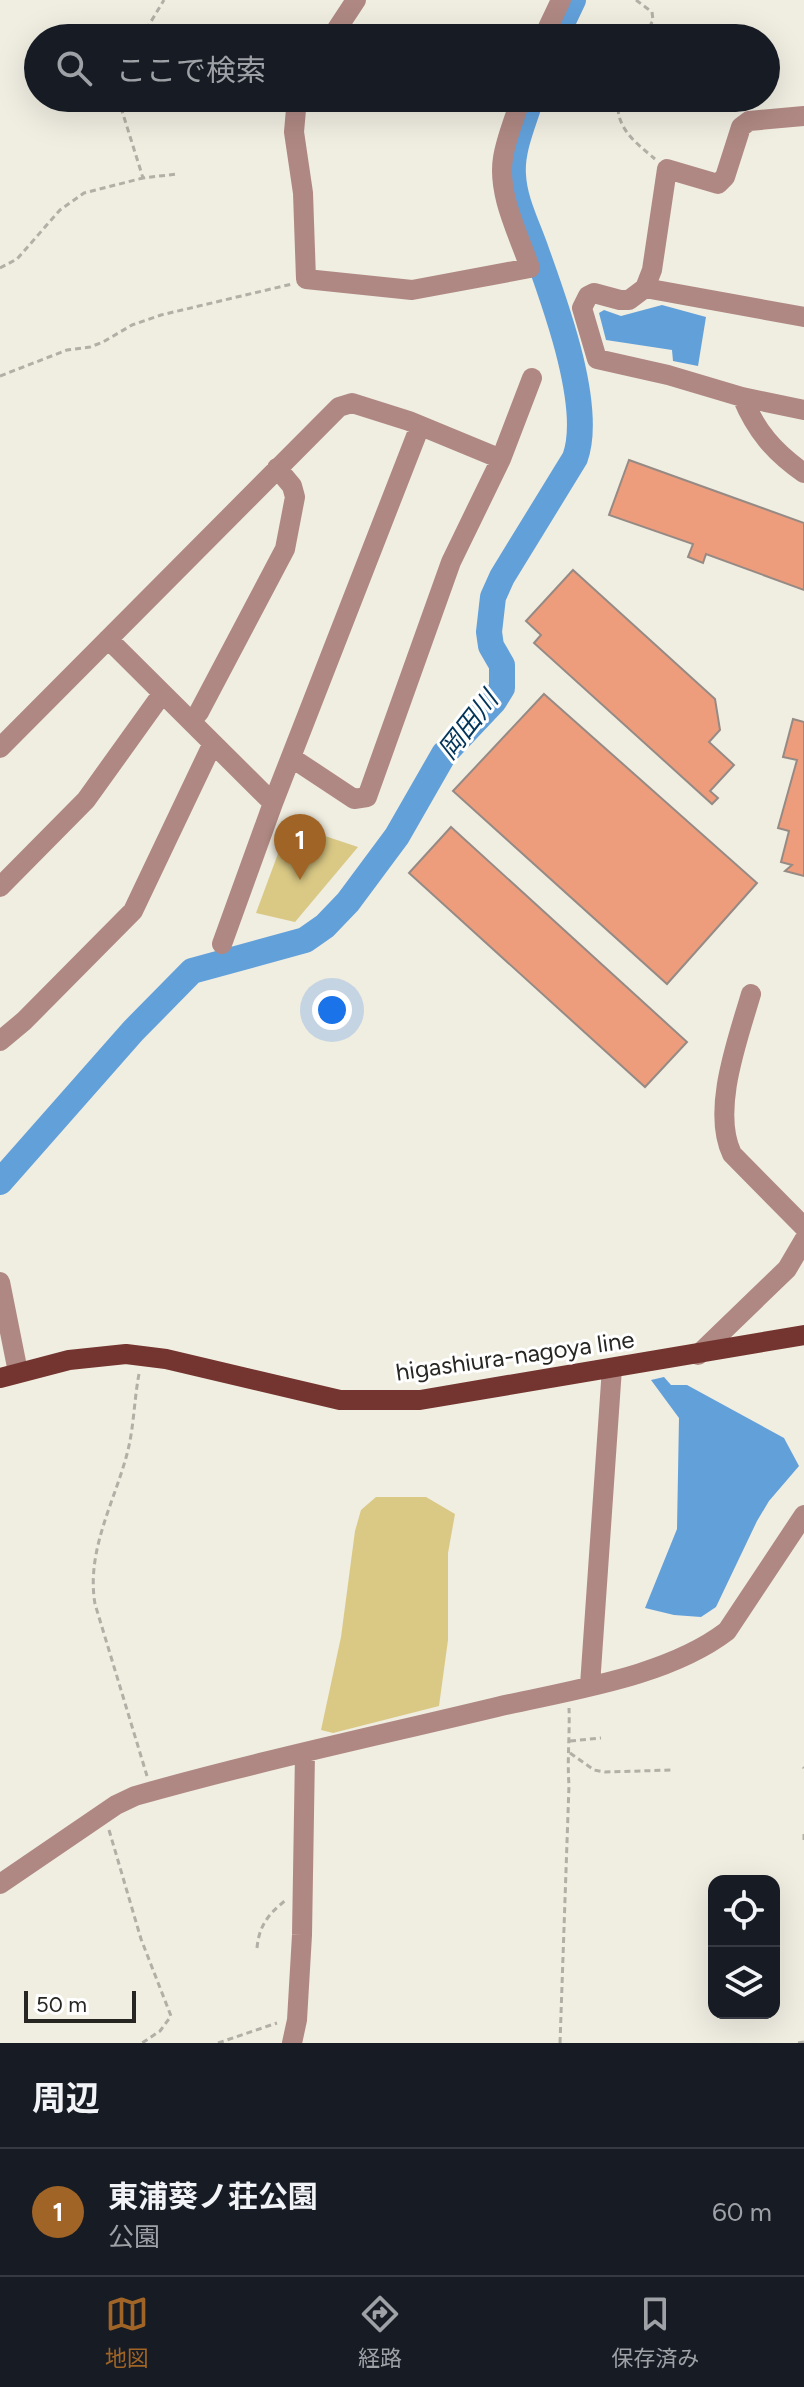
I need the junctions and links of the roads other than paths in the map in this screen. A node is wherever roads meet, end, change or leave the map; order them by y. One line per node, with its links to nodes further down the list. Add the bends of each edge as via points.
1 (356, 0): 3 (street)
2 (561, 0): 4 (street)
3 (340, 24)
4 (550, 24)
5 (296, 112): 6 (street, via 306,279 412,290 530,268 502,174)
6 (517, 112)
7 (804, 116): 8 (street, via 749,121 741,127 718,184 667,169)
8 (645, 288): 9 (street); 11 (street, via 629,300 588,296 582,308 597,359)
9 (804, 317)
10 (532, 378): 14 (street)
11 (742, 397): 12 (street); 16 (street, via 778,455)
12 (804, 410)
13 (420, 426): 14 (street); 15 (street, via 352,403 343,405); 22 (street)
14 (501, 459): 22 (street, via 451,562 367,797 354,799)
15 (277, 468): 17 (street); 19 (street, via 295,497 285,549)
16 (804, 473)
17 (108, 639): 18 (street); 21 (street)
18 (162, 694): 19 (street); 24 (street, via 86,800)
19 (191, 721): 20 (street)
20 (212, 745): 23 (street); 27 (street, via 133,911 24,1021)
21 (0, 748)
22 (292, 758): 23 (street)
23 (273, 803): 25 (street)
24 (0, 887)
25 (222, 944)
26 (751, 994): 28 (street, via 725,1104 725,1139 732,1154)
27 (2, 1034)
28 (804, 1227)
29 (804, 1240): 32 (street, via 787,1269)
30 (0, 1282): 34 (street)
31 (804, 1335): 32 (main road, higashiura-nagoya line)
32 (698, 1355): 33 (main road, higashiura-nagoya line)
33 (612, 1368): 34 (main road, higashiura-nagoya line, via 420,1400 340,1400 126,1354 69,1360); 36 (street)
34 (9, 1375)
35 (804, 1515): 36 (street, via 727,1631 671,1663)
36 (590, 1685): 37 (street)
37 (305, 1753): 38 (street, via 125,1801); 39 (street, via 304,1892)
38 (0, 1884)
39 (292, 2043)

